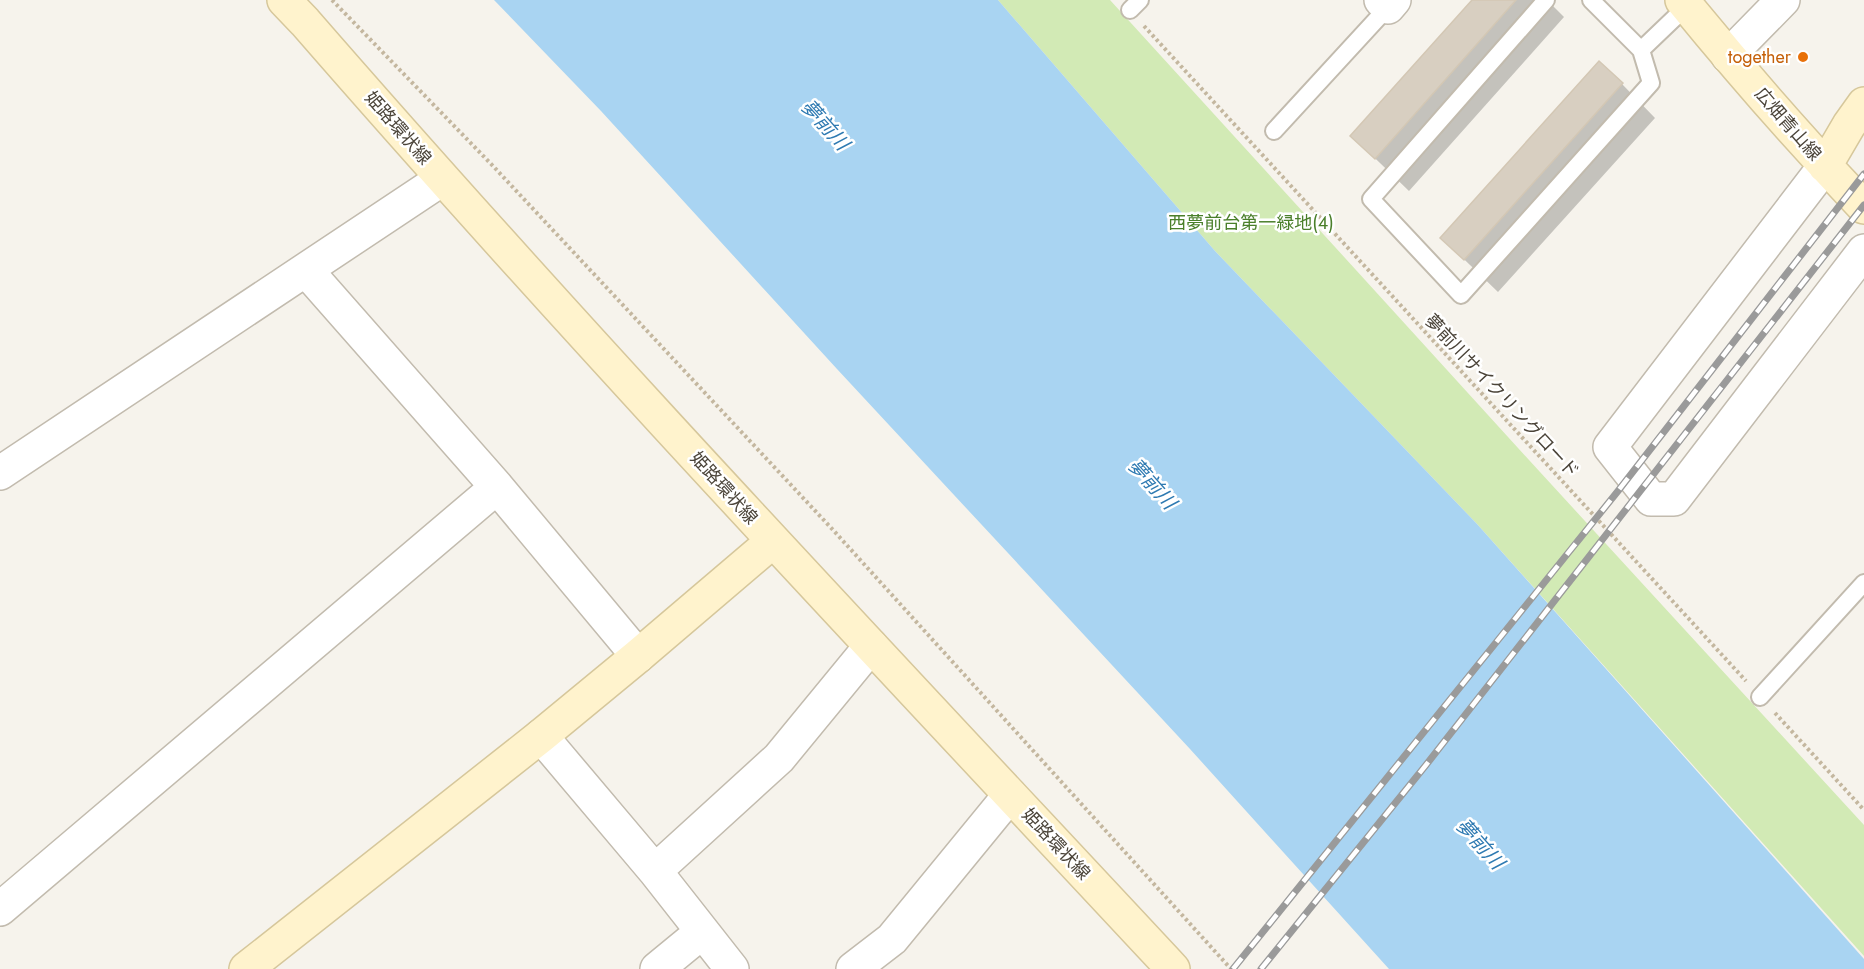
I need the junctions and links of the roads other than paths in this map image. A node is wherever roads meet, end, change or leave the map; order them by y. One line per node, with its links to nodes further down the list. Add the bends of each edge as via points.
1 (284, 0): 12 (main road, 姫路環状線)
2 (1546, 0): 7 (lane, via 1371,199 1461,295 1651,83)
3 (1591, 0): 7 (lane)
4 (1783, 0): 8 (street)
5 (1388, 2): 10 (lane)
6 (1685, 3): 7 (lane); 8 (main road, 広畑青山線)
7 (1641, 50)
8 (1728, 56): 11 (main road, 広畑青山線)
9 (1864, 104): 11 (main road, 広畑青山線)
10 (1274, 131)
11 (1825, 166): 13 (main road, 広畑青山線); 14 (street, via 1610,447 1651,499 1674,500)
12 (442, 179): 15 (street); 18 (main road, 姫路環状線)
13 (1864, 207)
14 (1864, 251)
15 (306, 270): 16 (street); 17 (street)
16 (0, 474)
17 (497, 487): 21 (street); 26 (street)
18 (773, 541): 20 (main road, 姫路環状線); 21 (main road)
19 (1864, 583): 22 (lane)
20 (871, 646): 24 (main road, 姫路環状線); 25 (street, via 778,758)
21 (638, 656): 23 (main road)
22 (1760, 697)
23 (541, 736): 25 (street); 28 (main road)
24 (1010, 795): 31 (street, via 892,939); 32 (main road, 姫路環状線)
25 (655, 871): 27 (street)
26 (0, 909)
27 (702, 932): 29 (street); 30 (street)
28 (246, 969)
29 (657, 969)
30 (732, 969)
31 (853, 969)
32 (1173, 969)

